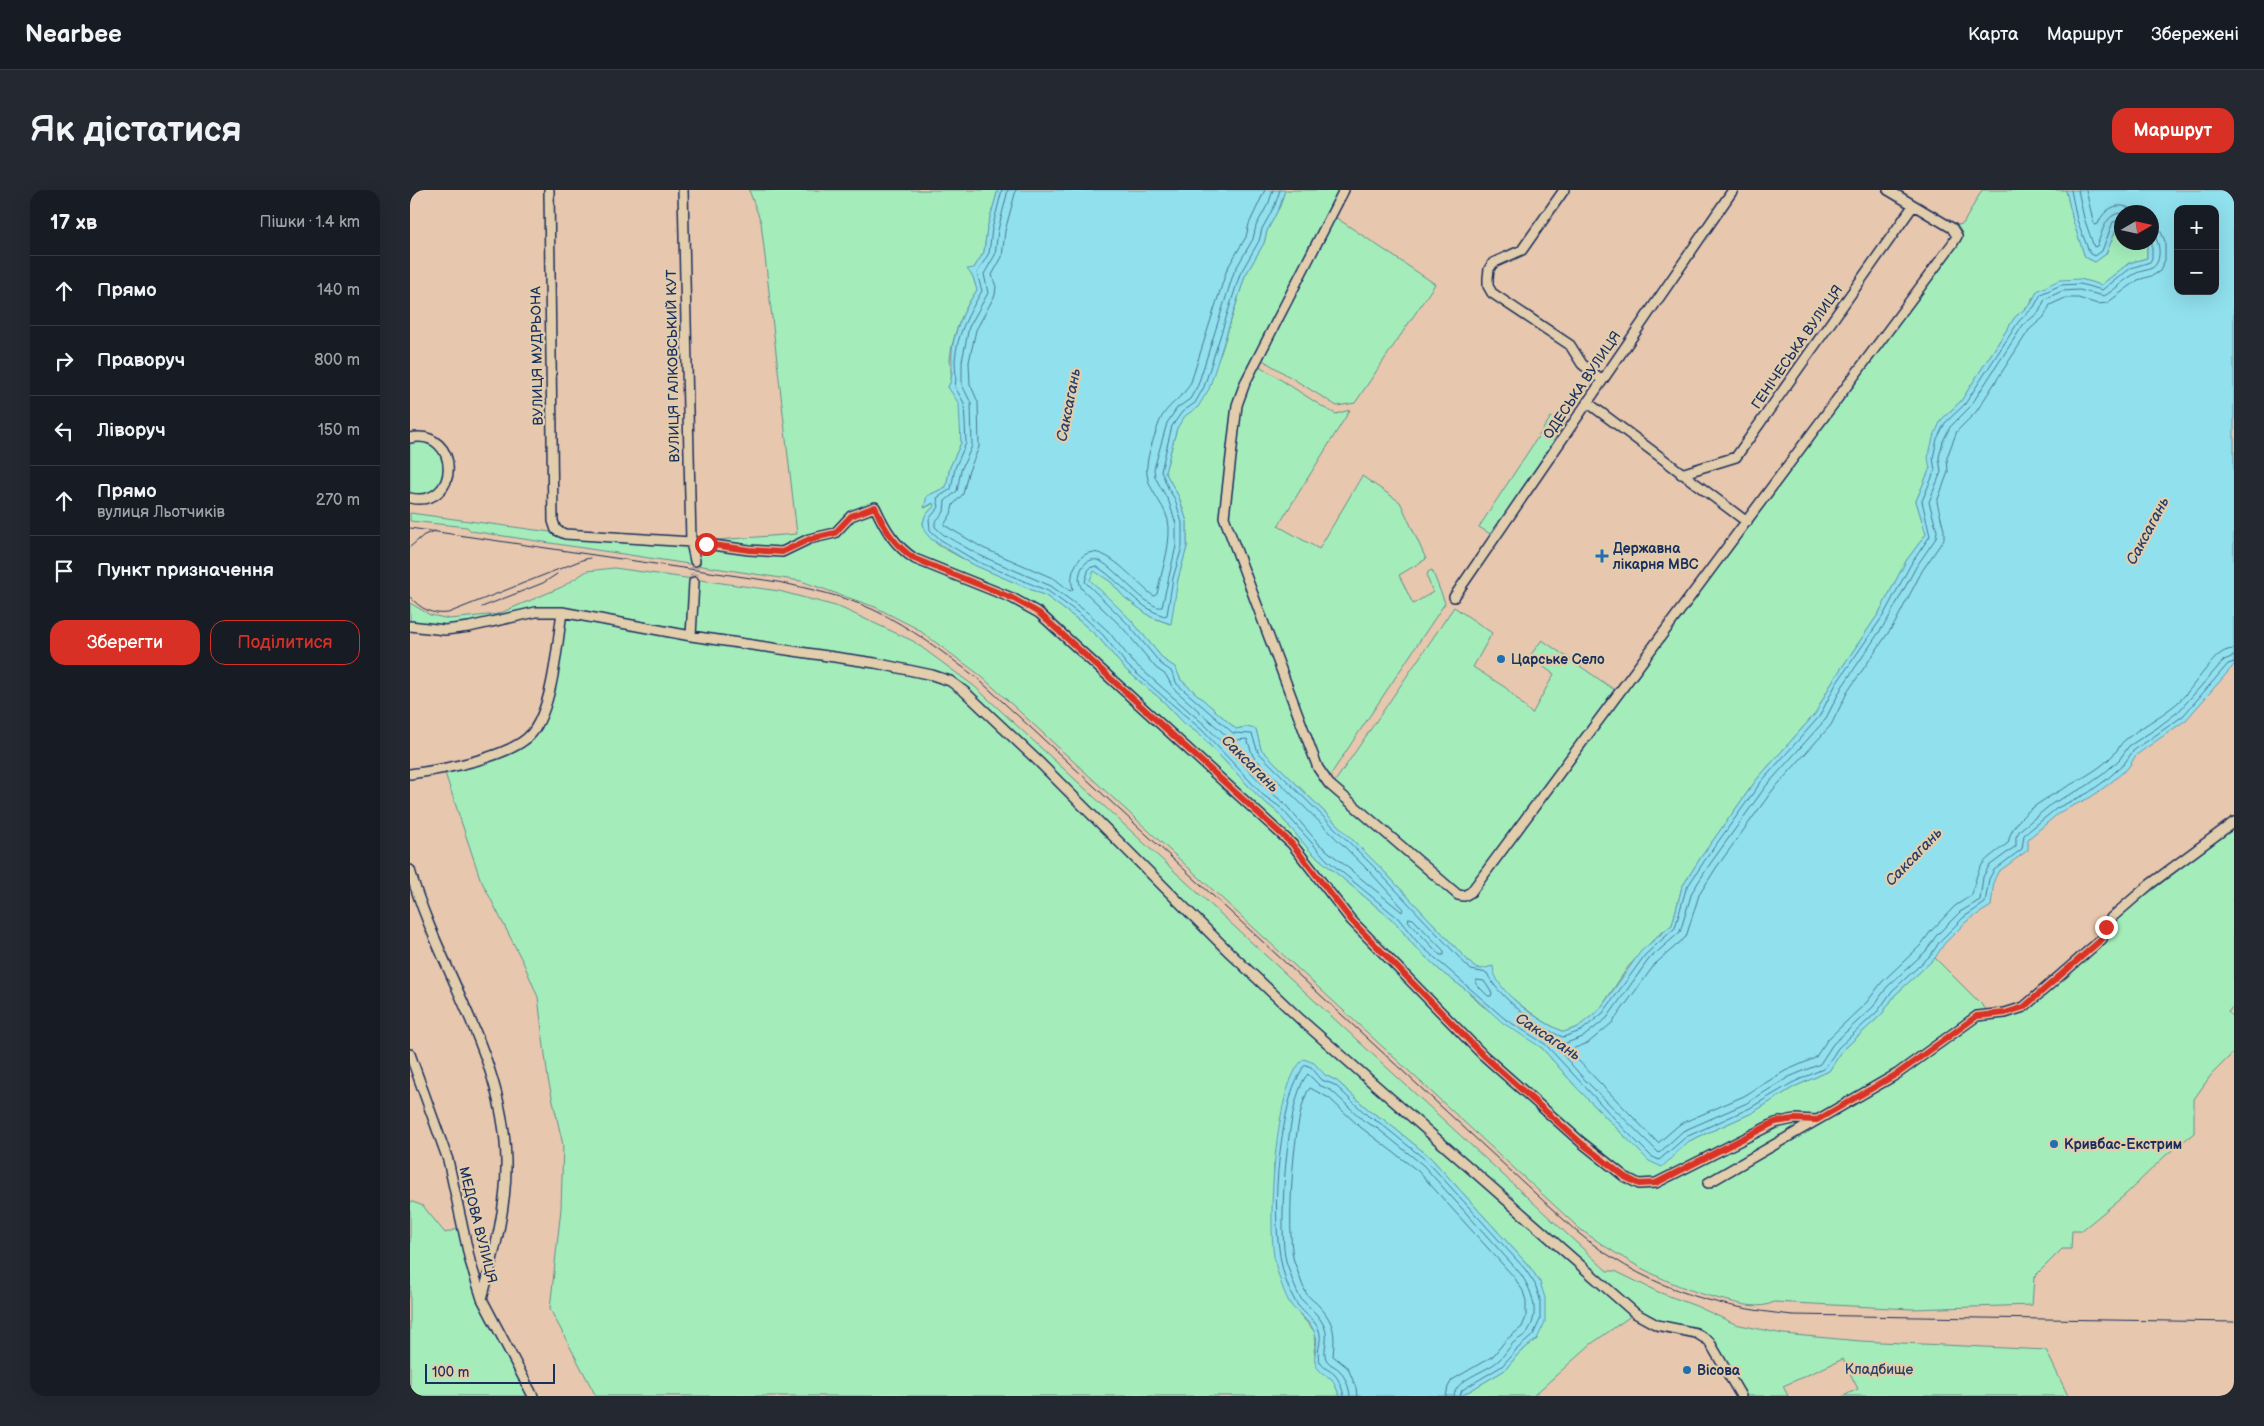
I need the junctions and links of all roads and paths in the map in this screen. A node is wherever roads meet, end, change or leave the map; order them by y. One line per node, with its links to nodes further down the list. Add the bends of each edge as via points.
1 (548, 190): 14 (street, ВУЛИЦЯ МУДРЬОНА, via 553,521 556,530 565,534)
2 (683, 190): 14 (street, ВУЛИЦЯ ГАЛКОВСЬКИЙ КУТ)
3 (1344, 190): 13 (street, via 1242,390 1237,404 1224,517 1318,768 1329,784 1458,895 1470,892)
4 (1564, 190): 8 (street, via 1522,250 1493,263 1489,269 1488,286 1492,293 1570,344 1582,364)
5 (1733, 190): 8 (street, ОДЕСЬКА ВУЛИЦЯ)
6 (1888, 190): 7 (street)
7 (1913, 206): 11 (street, ГЕНІЧЕСЬКА ВУЛИЦЯ, via 1736,458); 13 (street, via 1952,228 1956,236 1953,243)
8 (1602, 380): 9 (street, ОДЕСЬКА ВУЛИЦЯ)
9 (1587, 402): 11 (street); 17 (street, ОДЕСЬКА ВУЛИЦЯ)
10 (411, 436): 12 (street, via 437,444 446,455 449,468 445,483 436,493 423,499)
11 (1681, 474): 13 (street)
12 (410, 498)
13 (1747, 522)
14 (691, 542): 15 (street, ВУЛИЦЯ ГАЛКОВСЬКИЙ КУТ); 25 (street, via 782,552 810,539 835,533 851,516 875,507 892,540 907,554 1012,598 1039,613 1292,844 1351,920 1483,1055 1580,1142 1625,1177 1639,1184 1656,1183 1775,1122)
15 (695, 561)
16 (694, 582): 20 (street)
17 (1454, 597)
18 (562, 612): 19 (street, via 536,612 469,628 445,630); 20 (street); 21 (street, via 543,714 532,733 522,743 484,757 444,770)
19 (410, 626)
20 (691, 636): 29 (street, via 875,663 950,681 1039,762 1300,1019 1635,1313 1657,1325 1696,1333 1709,1342)
21 (410, 774)
22 (2234, 822): 25 (street, via 2111,918 2102,939 2024,1007 1977,1016 1897,1074)
23 (410, 870): 27 (street, via 427,923 473,1026 499,1106 504,1133 505,1189 495,1252)
24 (410, 1054): 27 (street, МЕДОВА ВУЛИЦЯ, via 448,1160 468,1252)
25 (1817, 1120): 26 (street)
26 (1708, 1183)
27 (482, 1298): 28 (street, МЕДОВА ВУЛИЦЯ)
28 (533, 1396)
29 (1741, 1396)

